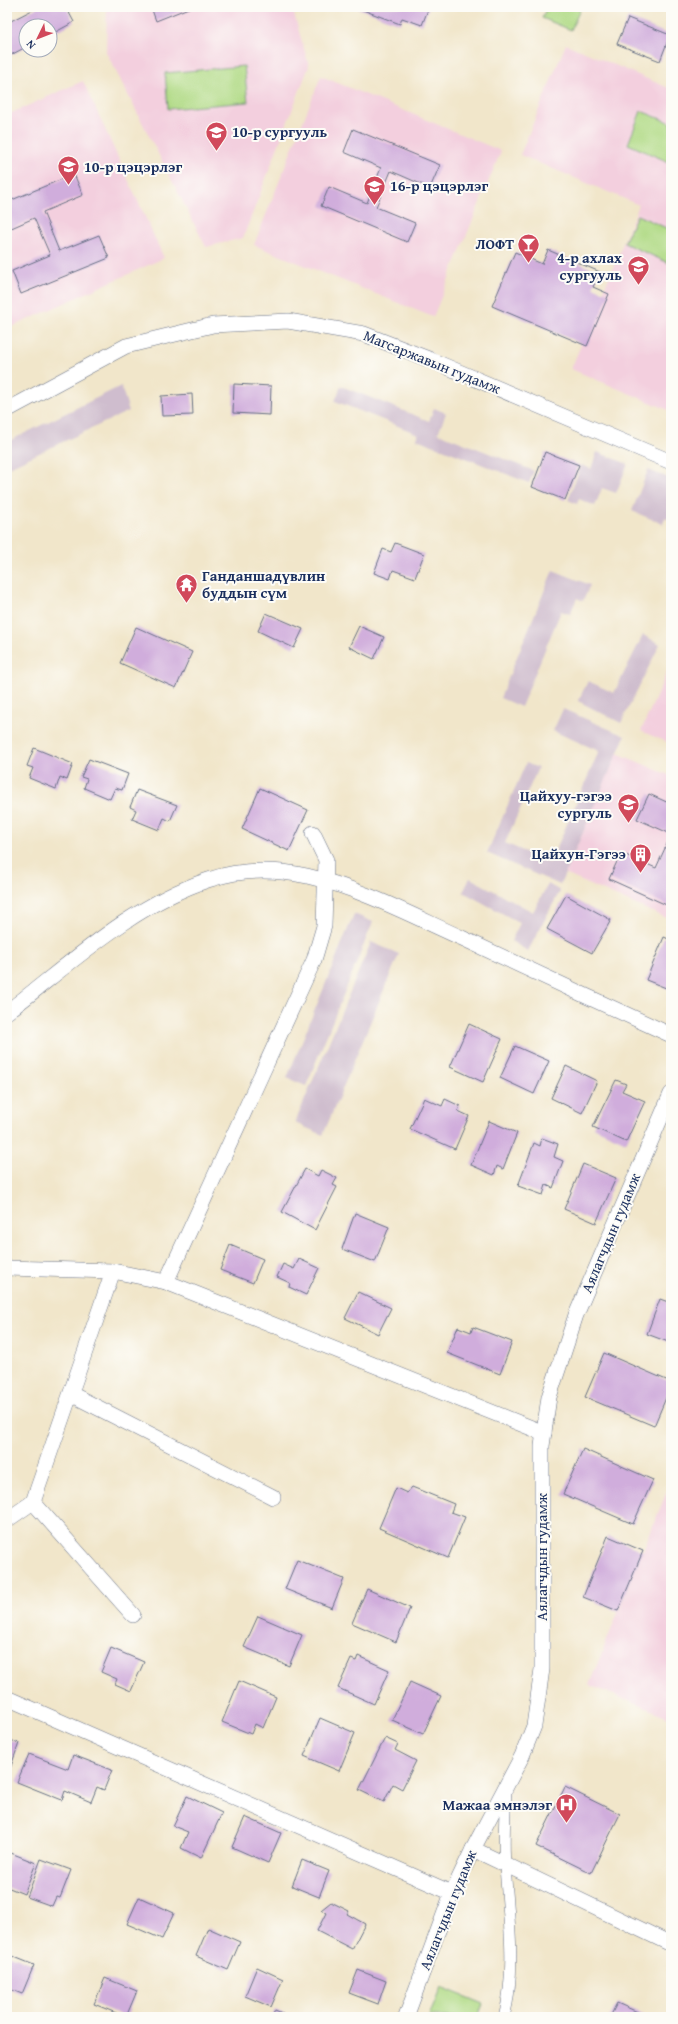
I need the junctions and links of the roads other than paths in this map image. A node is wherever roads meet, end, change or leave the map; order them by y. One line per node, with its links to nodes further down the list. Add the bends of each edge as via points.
1 (7, 410): 2 (street, Магсаржавын гудамж, via 126,346 213,325 288,321 364,334)
2 (671, 462)
3 (312, 833): 4 (street, via 326,860)
4 (326, 881): 5 (street, via 291,873 260,871 228,875 192,886 124,922); 6 (street, via 443,929); 10 (street, via 324,926 314,960)
5 (7, 1012)
6 (671, 1035)
7 (671, 1094): 12 (street, Аялагчдын гудамж, via 576,1315 550,1397)
8 (7, 1268): 9 (street)
9 (113, 1271): 10 (street); 11 (street)
10 (166, 1282): 12 (street)
11 (71, 1394): 13 (street); 14 (street)
12 (544, 1434): 18 (street, Аялагчдын гудамж, via 542,1669 534,1726)
13 (273, 1497)
14 (33, 1502): 15 (street); 16 (street)
15 (7, 1520)
16 (133, 1615)
17 (7, 1698): 21 (street)
18 (506, 1786): 19 (street, Аялагчдын гудамж); 20 (street)
19 (473, 1849): 20 (street); 21 (street, Аялагчдын гудамж)
20 (505, 1864): 22 (street); 24 (street, via 509,1915 510,1995)
21 (452, 1893): 23 (street, Аялагчдын гудамж)
22 (671, 1944)
23 (406, 2017)
24 (504, 2017)

